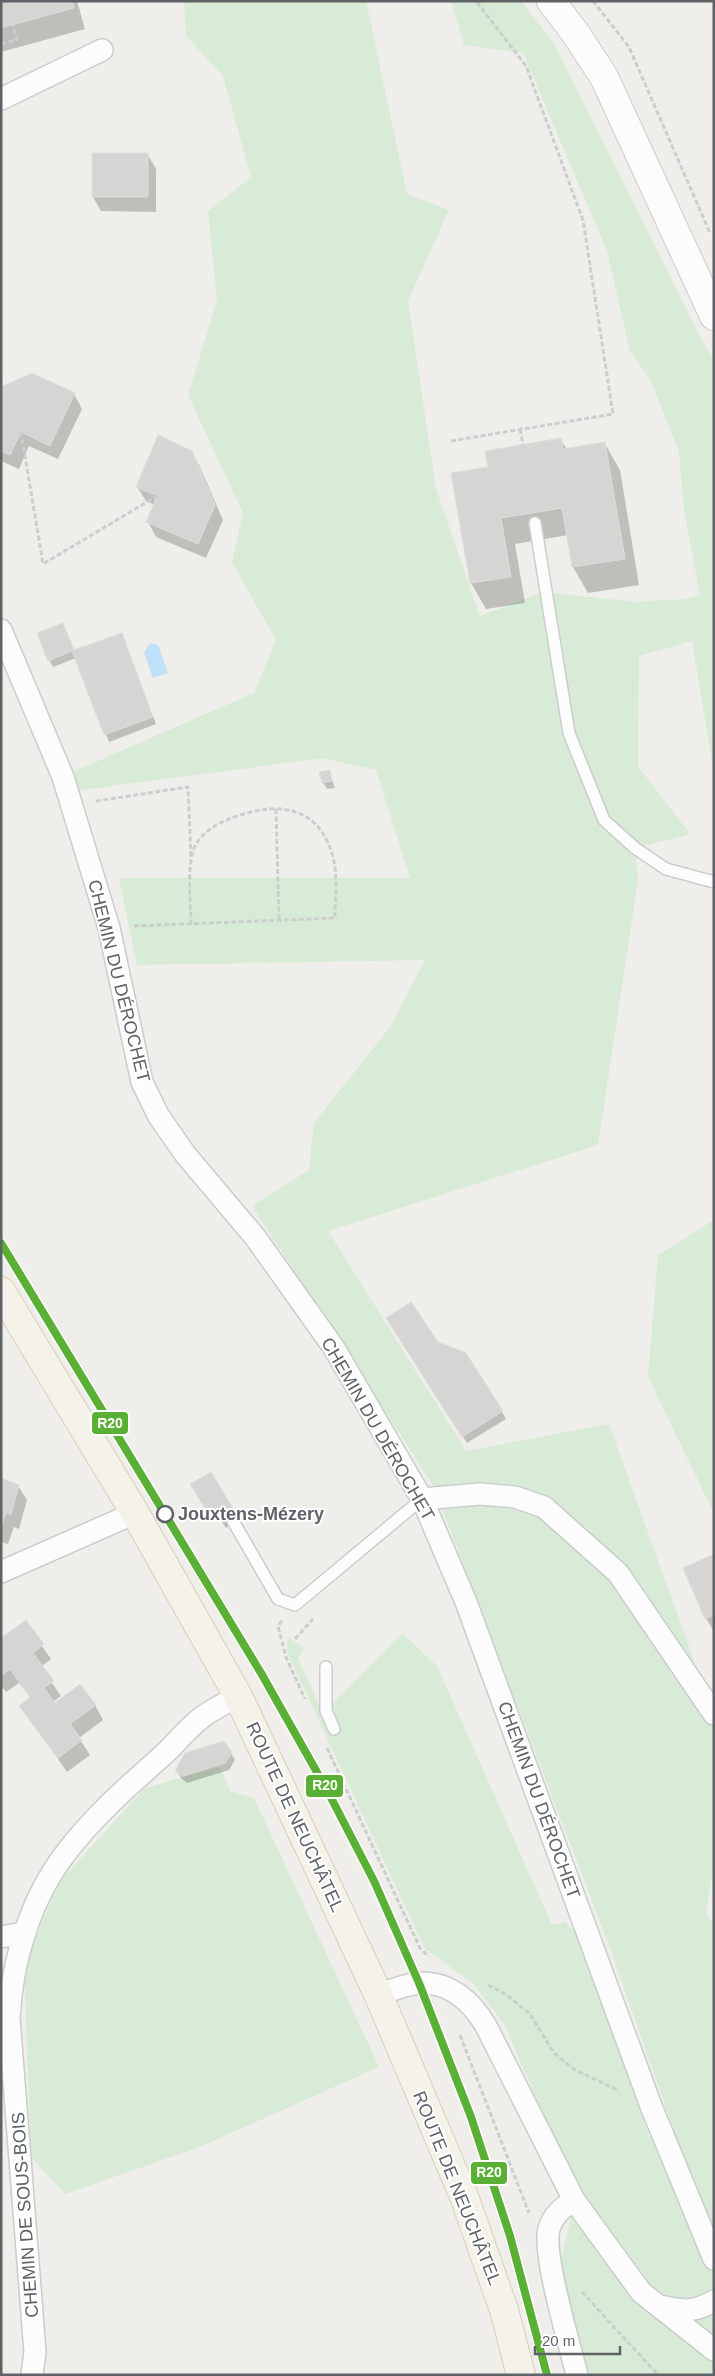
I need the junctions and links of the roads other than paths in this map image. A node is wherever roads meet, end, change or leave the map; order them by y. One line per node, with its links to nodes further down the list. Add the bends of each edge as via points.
1 (551, 1): 4 (street, via 604,77)
2 (102, 50): 3 (street)
3 (1, 99)
4 (714, 316)
5 (535, 523): 7 (lane, via 569,733 604,820 635,848 666,869)
6 (1, 630): 9 (street, CHEMIN DU DÉROCHET, via 63,776 109,928 142,1082 158,1115 185,1154 255,1237 334,1348)
7 (714, 882)
8 (1, 1291): 10 (main road, ROUTE DE NEUCHÂTEL)
9 (422, 1499): 11 (lane, via 294,1605 278,1599); 15 (street, via 480,1494 515,1498 544,1507 618,1573); 21 (street, CHEMIN DU DÉROCHET, via 466,1602 651,2106)
10 (135, 1512): 12 (street); 14 (main road, ROUTE DE NEUCHÂTEL)
11 (232, 1521)
12 (1, 1572)
13 (326, 1667): 16 (lane, via 326,1711)
14 (238, 1696): 17 (street, CHEMIN DE SOUS-BOIS, via 204,1716 118,1796 65,1854 41,1892); 19 (main road, ROUTE DE NEUCHÂTEL)
15 (714, 1714)
16 (334, 1729)
17 (25, 1933): 18 (street); 25 (street, CHEMIN DE SOUS-BOIS, via 10,1992 9,2018 35,2352)
18 (1, 1937)
19 (378, 1994): 20 (street, via 419,1983 450,1989 461,1995 480,2015); 26 (main road, ROUTE DE NEUCHÂTEL, via 478,2234 504,2310)
20 (574, 2200): 23 (street, via 641,2292); 27 (street, via 556,2214 549,2230 548,2253)
21 (714, 2258)
22 (714, 2301): 23 (street, via 697,2310 682,2311)
23 (658, 2306): 24 (street)
24 (714, 2350)
25 (32, 2375)
26 (521, 2375)
27 (577, 2375)

